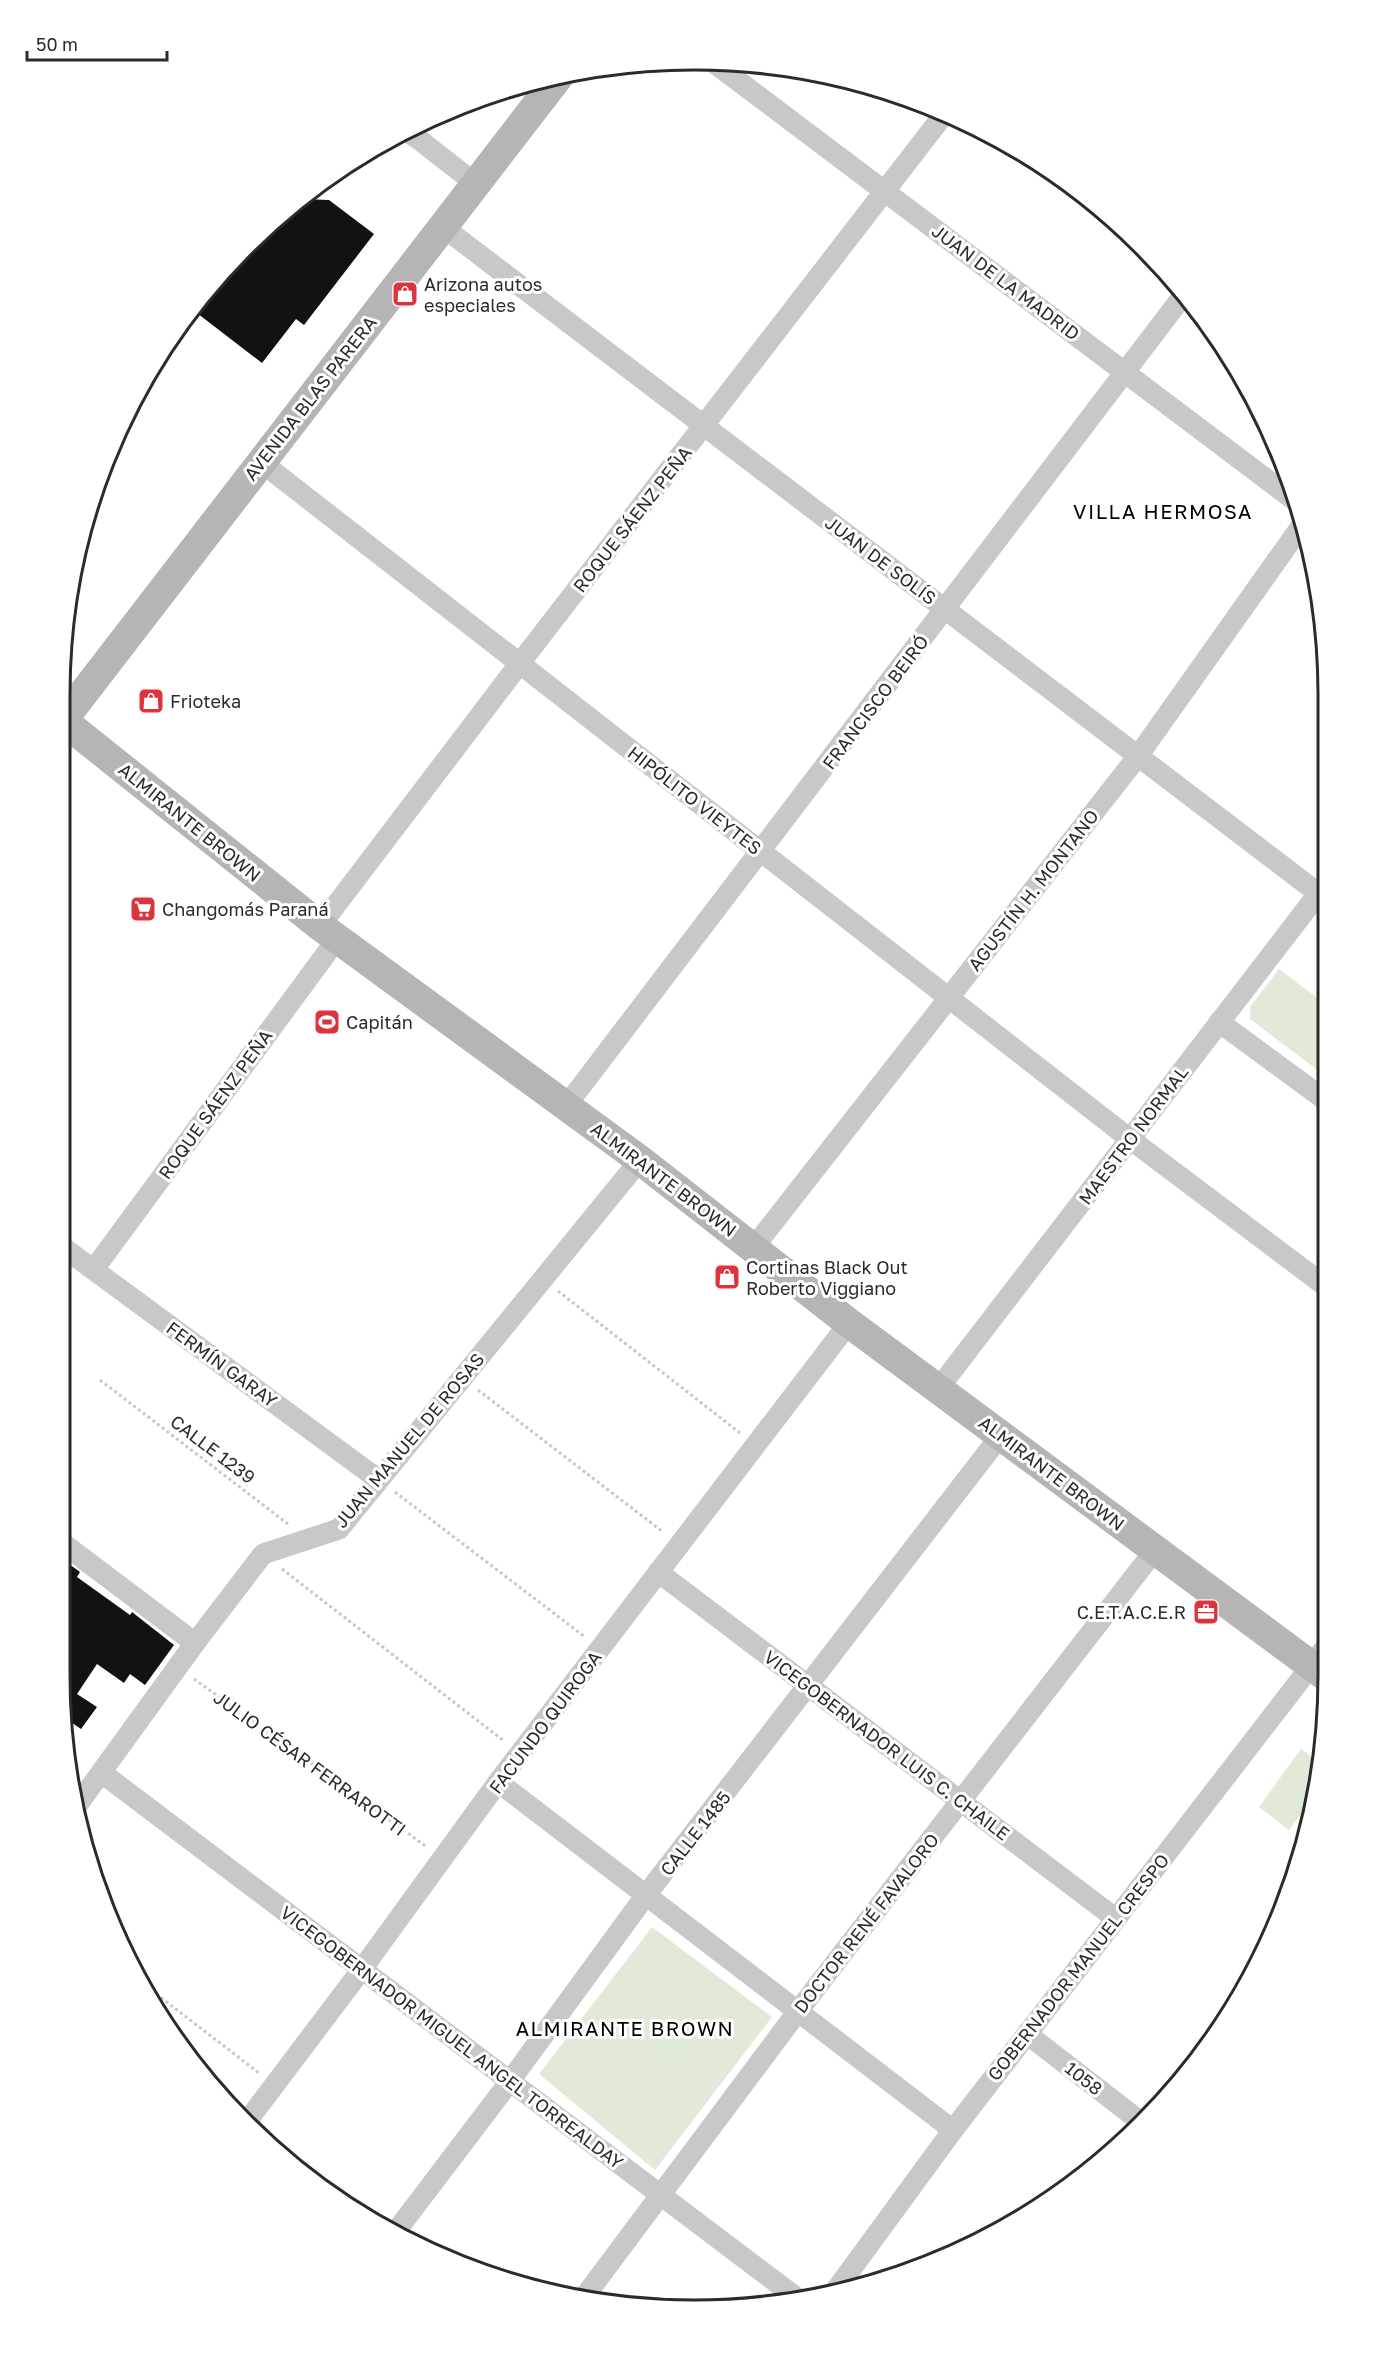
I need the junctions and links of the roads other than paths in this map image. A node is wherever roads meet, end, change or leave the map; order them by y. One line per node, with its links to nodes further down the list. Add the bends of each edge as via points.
1 (726, 72): 6 (street, JUAN DE LA MADRID)
2 (550, 88): 5 (main road, AVENIDA BLAS PARERA)
3 (939, 121): 6 (street, ROQUE SÁENZ PEÑA)
4 (415, 137): 5 (street)
5 (476, 184): 7 (main road, AVENIDA BLAS PARERA)
6 (885, 191): 9 (street, JUAN DE LA MADRID); 10 (street, ROQUE SÁENZ PEÑA)
7 (443, 227): 10 (street, JUAN DE SOLÍS); 11 (main road, AVENIDA BLAS PARERA)
8 (1179, 301): 9 (street, FRANCISCO BEIRÓ)
9 (1125, 372): 12 (street, JUAN DE LA MADRID); 14 (street, FRANCISCO BEIRÓ)
10 (704, 426): 14 (street, JUAN DE SOLÍS); 15 (street, ROQUE SÁENZ PEÑA)
11 (261, 462): 15 (street, HIPÓLITO VIEYTES); 16 (main road, AVENIDA BLAS PARERA)
12 (1285, 493)
13 (1297, 532): 18 (street, AGUSTÍN H. MONTANO)
14 (945, 609): 18 (street, JUAN DE SOLÍS); 19 (street, FRANCISCO BEIRÓ)
15 (520, 663): 19 (street, HIPÓLITO VIEYTES); 22 (street, ROQUE SÁENZ PEÑA)
16 (70, 711)
17 (70, 727): 22 (main road, ALMIRANTE BROWN)
18 (1138, 756): 20 (street, JUAN DE SOLÍS); 23 (street, AGUSTÍN H. MONTANO)
19 (761, 852): 23 (street, HIPÓLITO VIEYTES); 26 (street, FRANCISCO BEIRÓ)
20 (1318, 883)
21 (1318, 893): 24 (street, MAESTRO NORMAL)
22 (328, 933): 26 (main road, ALMIRANTE BROWN); 31 (street, ROQUE SÁENZ PEÑA)
23 (948, 998): 27 (street, HIPÓLITO VIEYTES); 29 (street, AGUSTÍN H. MONTANO)
24 (1219, 1022): 25 (street); 27 (street, MAESTRO NORMAL)
25 (1318, 1095)
26 (566, 1106): 28 (main road, ALMIRANTE BROWN)
27 (1130, 1139): 32 (street, HIPÓLITO VIEYTES); 34 (street, MAESTRO NORMAL)
28 (640, 1160): 29 (main road, ALMIRANTE BROWN); 36 (street, JUAN MANUEL DE ROSAS)
29 (754, 1246): 33 (main road, ALMIRANTE BROWN)
30 (70, 1252): 31 (street, FERMÍN GARAY)
31 (94, 1269): 36 (street, FERMÍN GARAY)
32 (1318, 1280)
33 (849, 1323): 34 (main road, ALMIRANTE BROWN); 39 (street, FACUNDO QUIROGA)
34 (938, 1389): 35 (main road, ALMIRANTE BROWN)
35 (1001, 1435): 38 (main road, ALMIRANTE BROWN); 43 (street, CALLE 1485)
36 (380, 1480): 40 (street, JUAN MANUEL DE ROSAS, via 339,1529 263,1554)
37 (70, 1549): 40 (street)
38 (1155, 1550): 41 (main road, ALMIRANTE BROWN); 47 (street, DOCTOR RENÉ FAVALORO)
39 (658, 1572): 43 (street, VICEGOBERNADOR LUIS C. CHAILE); 45 (street, FACUNDO QUIROGA)
40 (195, 1643): 44 (street)
41 (1318, 1659)
42 (1318, 1667): 49 (street, GOBERNADOR MANUEL CRESPO)
43 (808, 1685): 47 (street, VICEGOBERNADOR LUIS C. CHAILE); 48 (street, CALLE 1485)
44 (102, 1773): 46 (street); 50 (street, VICEGOBERNADOR MIGUEL ANGEL TORREALDAY)
45 (498, 1782): 48 (street); 50 (street, FACUNDO QUIROGA)
46 (82, 1799)
47 (960, 1801): 49 (street, VICEGOBERNADOR LUIS C. CHAILE); 51 (street, DOCTOR RENÉ FAVALORO)
48 (646, 1895): 51 (street); 53 (street, CALLE 1485)
49 (1115, 1918): 52 (street, GOBERNADOR MANUEL CRESPO)
50 (362, 1969): 53 (street, VICEGOBERNADOR MIGUEL ANGEL TORREALDAY); 54 (street, FACUNDO QUIROGA)
51 (798, 2011): 56 (street); 57 (street, DOCTOR RENÉ FAVALORO)
52 (1027, 2034): 55 (street, 1058); 56 (street, GOBERNADOR MANUEL CRESPO)
53 (510, 2081): 57 (street, VICEGOBERNADOR MIGUEL ANGEL TORREALDAY); 58 (street, CALLE 1485)
54 (251, 2116)
55 (1136, 2118)
56 (953, 2130): 59 (street, GOBERNADOR MANUEL CRESPO)
57 (662, 2196): 60 (street, DOCTOR RENÉ FAVALORO); 61 (street, VICEGOBERNADOR MIGUEL ANGEL TORREALDAY)
58 (400, 2226)
59 (842, 2282)
60 (589, 2291)
61 (790, 2293)

